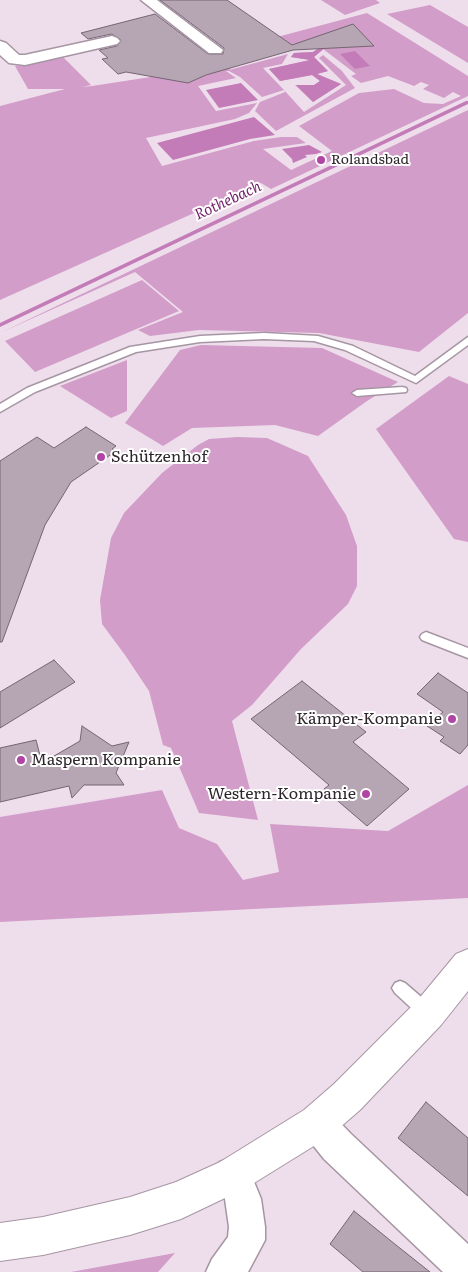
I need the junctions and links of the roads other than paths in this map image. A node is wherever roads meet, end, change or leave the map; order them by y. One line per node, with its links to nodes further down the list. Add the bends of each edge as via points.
1 (148, 0): 4 (street)
2 (112, 41): 3 (street, via 93,50 25,60 14,60)
3 (0, 46)
4 (214, 50)
5 (468, 340): 8 (lane, via 416,380 349,348 314,338 200,339 134,349 31,390)
6 (402, 390): 7 (lane)
7 (357, 394)
8 (0, 409)
9 (426, 637): 10 (lane)
10 (468, 653)
11 (468, 965): 13 (street)
12 (400, 988): 13 (lane)
13 (429, 1013): 14 (street, via 371,1074)
14 (317, 1123): 15 (street); 17 (street, via 337,1146)
15 (234, 1175): 16 (street, via 181,1200 130,1216 43,1236); 18 (street, via 243,1199 246,1240)
16 (0, 1242)
17 (468, 1270)
18 (225, 1272)

